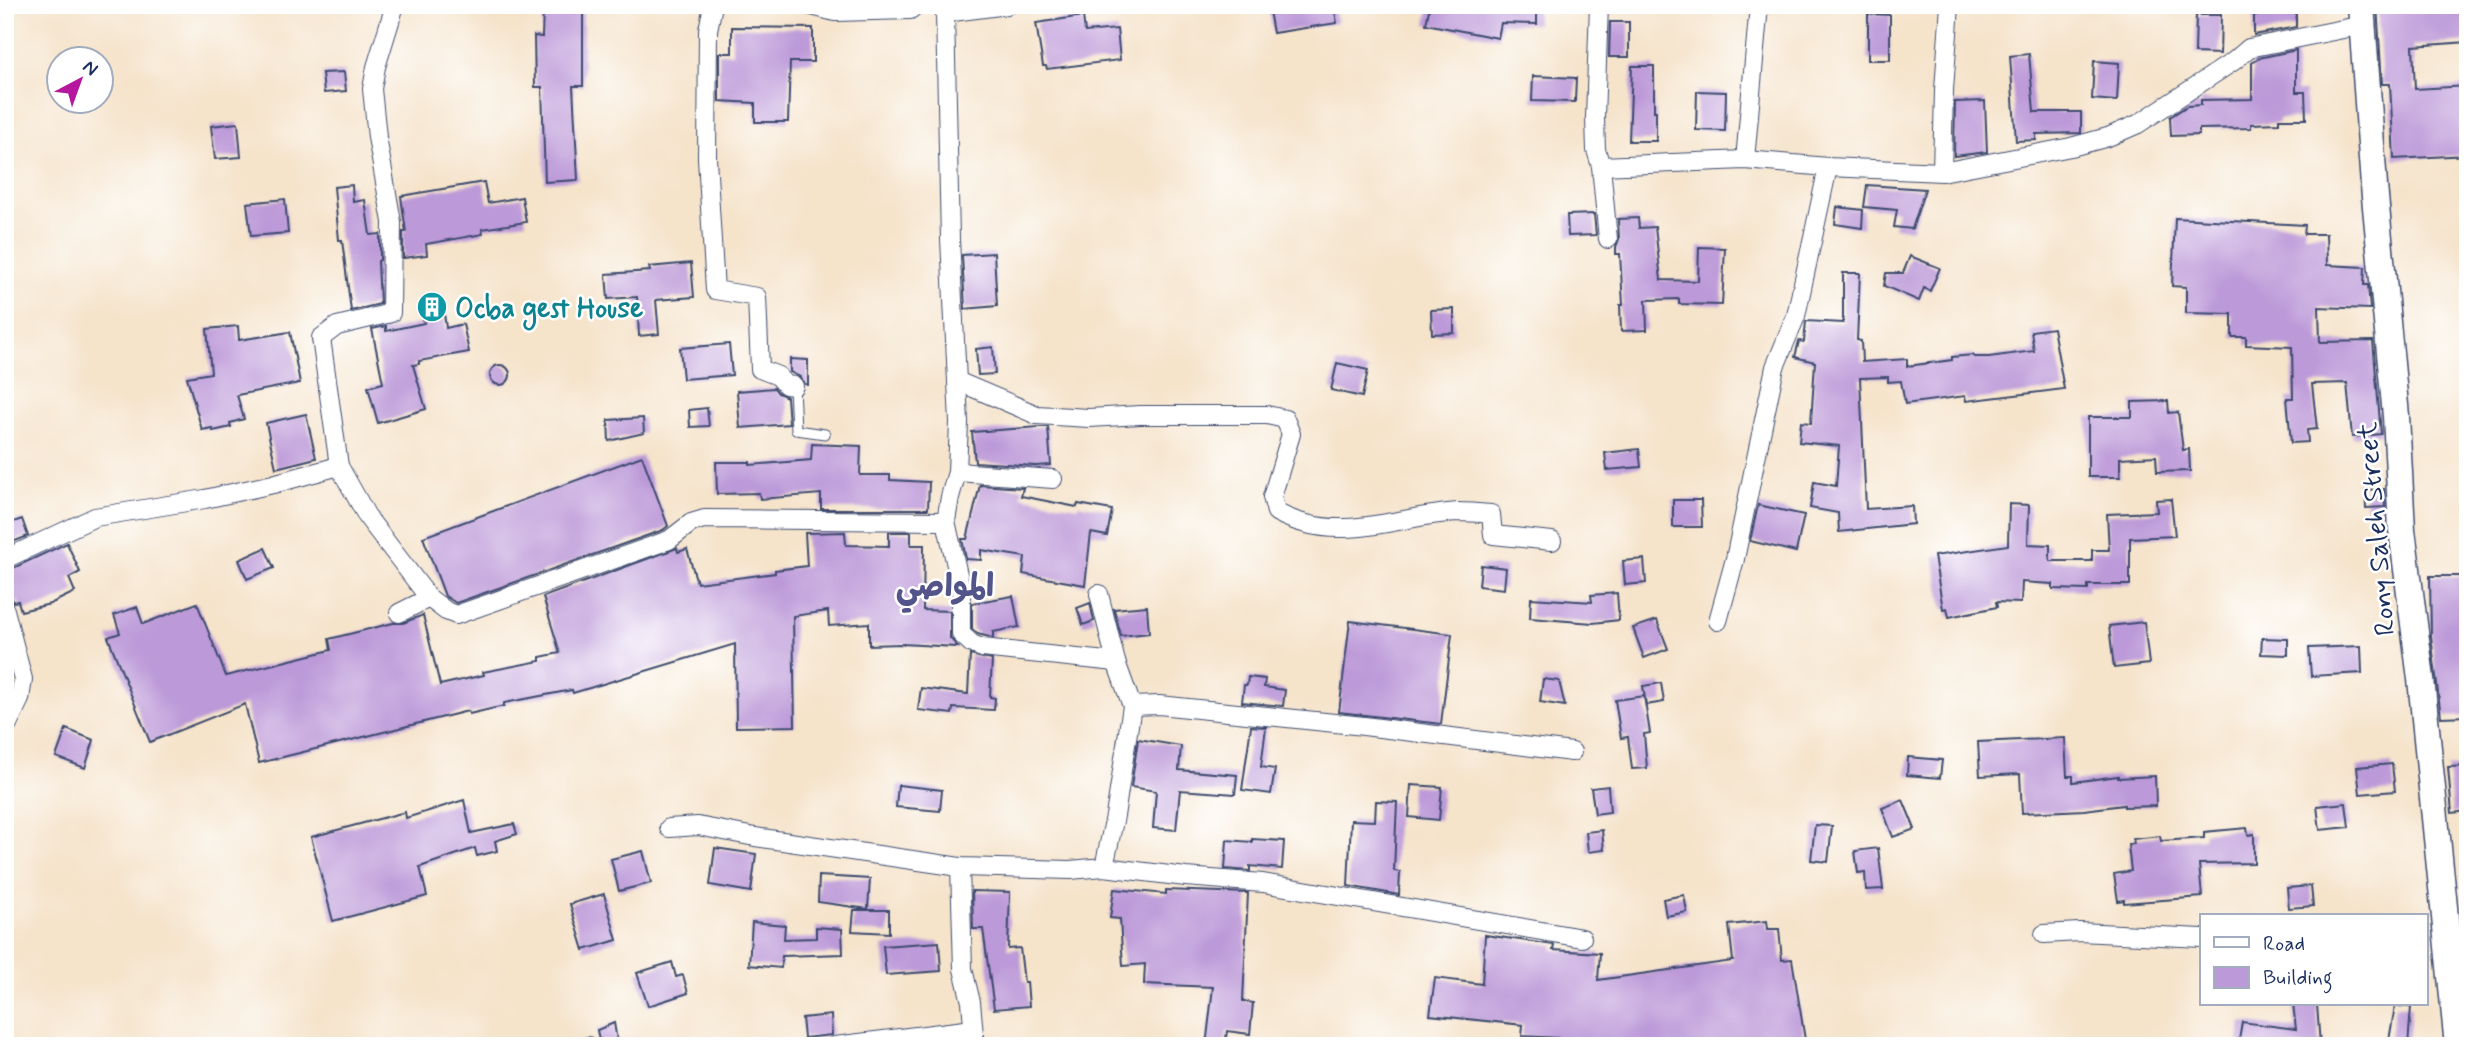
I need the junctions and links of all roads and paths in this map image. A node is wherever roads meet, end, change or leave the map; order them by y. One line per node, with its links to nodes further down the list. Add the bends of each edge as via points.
1 (395, 5): 19 (street, via 372,89 392,222 391,313 337,326 321,338)
2 (713, 5): 17 (street, via 708,30 707,158 715,290 757,297 760,369)
3 (808, 5): 4 (street, via 835,12 910,10)
4 (918, 5): 9 (street)
5 (1007, 5): 9 (street)
6 (1599, 5): 12 (street, via 1595,118)
7 (1759, 5): 11 (street)
8 (1950, 5): 14 (street)
9 (945, 13): 16 (street)
10 (2362, 15): 14 (street, via 2249,48 2138,124 2108,137); 43 (street, Rony Saleh Street, via 2402,530)
11 (1745, 160): 12 (street); 13 (street)
12 (1601, 166): 15 (street)
13 (1828, 167): 14 (street); 29 (street, via 1796,316 1776,368)
14 (1942, 172)
15 (1608, 239)
16 (957, 380): 20 (street); 23 (street, via 1037,415 1266,415 1285,419 1292,434 1272,497 1276,512 1293,521 1346,530 1459,512 1491,514 1493,535)
17 (794, 386): 18 (lane, via 796,430)
18 (825, 434)
19 (339, 466): 24 (street, via 205,499 95,517); 26 (street, via 368,518)
20 (957, 472): 21 (street); 22 (street)
21 (1053, 480)
22 (946, 521): 26 (street, via 704,519 668,540 456,615); 31 (street, via 961,588 961,634 972,644)
23 (1552, 541)
24 (5, 559)
25 (1099, 594): 31 (street)
26 (429, 598): 28 (street)
27 (5, 610): 30 (street)
28 (399, 613)
29 (1718, 621)
30 (11, 647): 33 (street, via 23,679 20,699)
31 (1115, 663): 32 (street)
32 (1132, 706): 34 (street, via 1364,726); 37 (street)
33 (6, 726)
34 (1573, 752)
35 (669, 828): 36 (street, via 698,826)
36 (960, 867): 37 (street); 41 (street, via 962,957)
37 (1104, 867): 39 (street, via 1263,883)
38 (2045, 934): 40 (street)
39 (1582, 937)
40 (2200, 938)
41 (974, 1037): 42 (street)
42 (835, 1046)
43 (2458, 1046)

